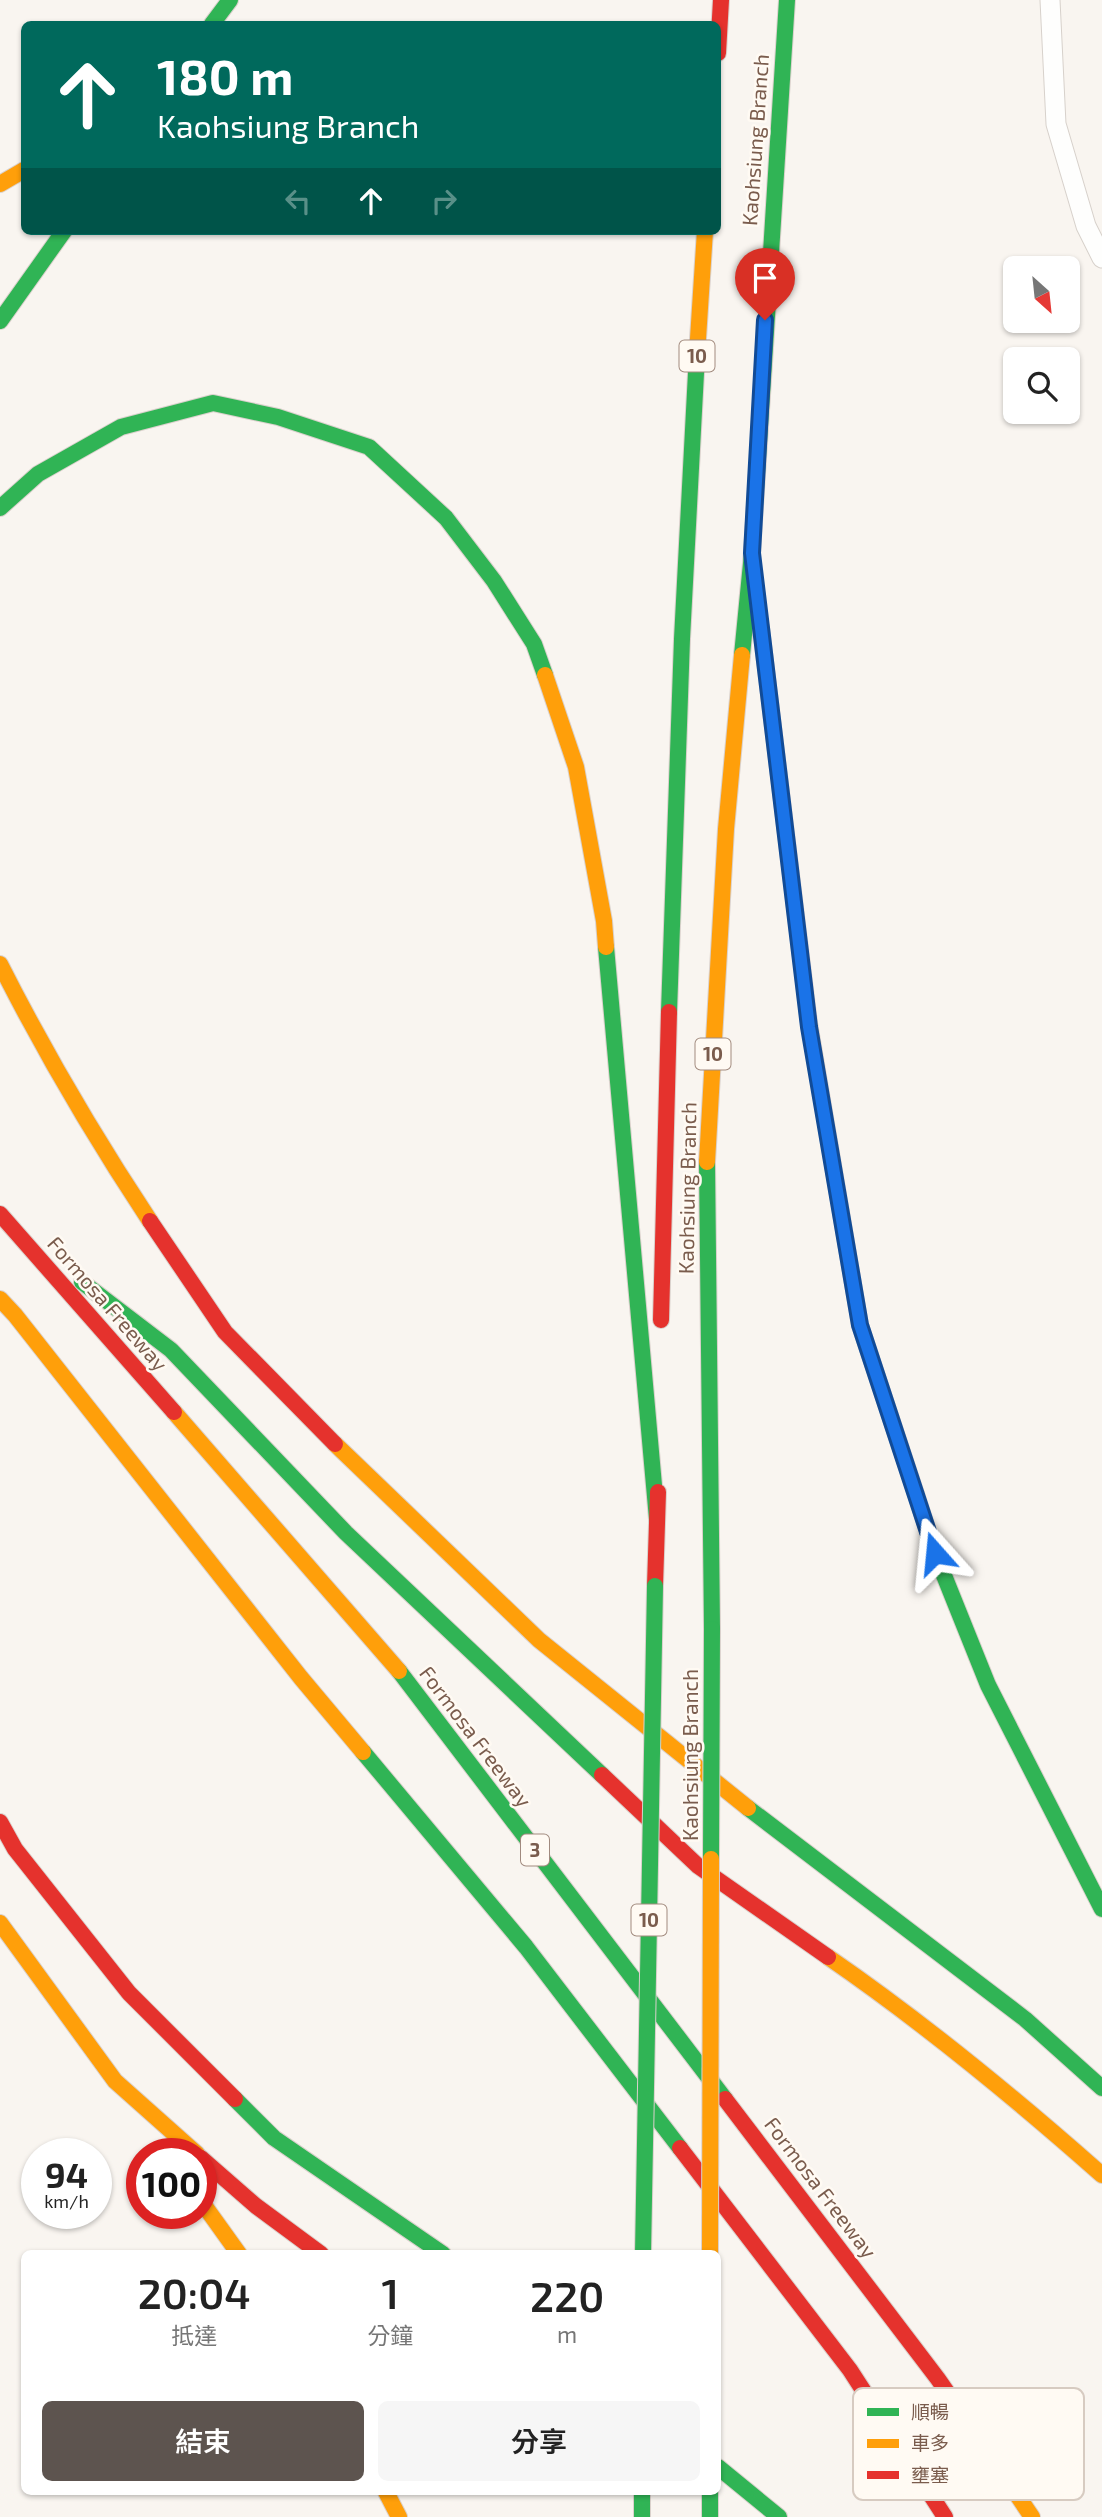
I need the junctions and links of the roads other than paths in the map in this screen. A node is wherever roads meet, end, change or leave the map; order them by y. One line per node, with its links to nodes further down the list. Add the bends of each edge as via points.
1 (230, 0): 5 (highway)
2 (721, 0): 6 (highway)
3 (787, 0): 14 (highway, Kaohsiung Branch / 10)
4 (1050, 0): 11 (lane, via 1056,124 1086,226)
5 (214, 21)
6 (720, 21)
7 (21, 172): 8 (highway)
8 (0, 184)
9 (61, 235): 12 (highway)
10 (705, 235): 19 (highway, Kaohsiung Branch / 10, via 688,481)
11 (1102, 258)
12 (0, 321)
13 (0, 508): 21 (highway, via 38,474 121,426 213,403 278,417 369,446 446,518 494,581 534,644 576,767 604,921)
14 (752, 553): 23 (highway, via 809,1027 860,1325 935,1553 988,1685); 36 (highway, Kaohsiung Branch / 10, bridge, via 726,828 706,1187 712,1629)
15 (0, 964): 26 (highway, via 38,1039 119,1174 225,1332 352,1462 539,1640 784,1836 1025,2019)
16 (0, 1214): 17 (highway, Formosa Freeway / 3)
17 (18, 1234): 30 (highway, via 171,1350 345,1533 698,1866 882,1994); 38 (highway, Formosa Freeway / 3, via 386,1655)
18 (0, 1299): 37 (highway, via 301,1678 526,1947)
19 (661, 1342)
20 (660, 1369): 21 (highway, Kaohsiung Branch / 10)
21 (657, 1518): 35 (highway, Kaohsiung Branch / 10, bridge)
22 (0, 1822): 34 (highway, via 15,1849 129,1993 274,2138)
23 (1102, 1909)
24 (0, 1923): 25 (highway)
25 (116, 2081): 27 (highway); 28 (highway)
26 (1102, 2088)
27 (156, 2138)
28 (179, 2138)
29 (217, 2172): 33 (highway)
30 (1102, 2175)
31 (217, 2223): 32 (highway)
32 (236, 2250)
33 (316, 2250)
34 (437, 2250)
35 (643, 2250)
36 (710, 2250)
37 (862, 2388)
38 (945, 2388)
39 (721, 2469): 50 (highway)
40 (388, 2495): 46 (highway)
41 (634, 2495): 48 (highway)
42 (642, 2495): 47 (highway, bridge)
43 (710, 2495): 49 (highway)
44 (934, 2500): 51 (highway)
45 (1021, 2500): 52 (highway, Formosa Freeway / 3)
46 (400, 2517)
47 (642, 2517)
48 (660, 2517)
49 (710, 2517)
50 (779, 2517)
51 (945, 2517)
52 (1032, 2517)

